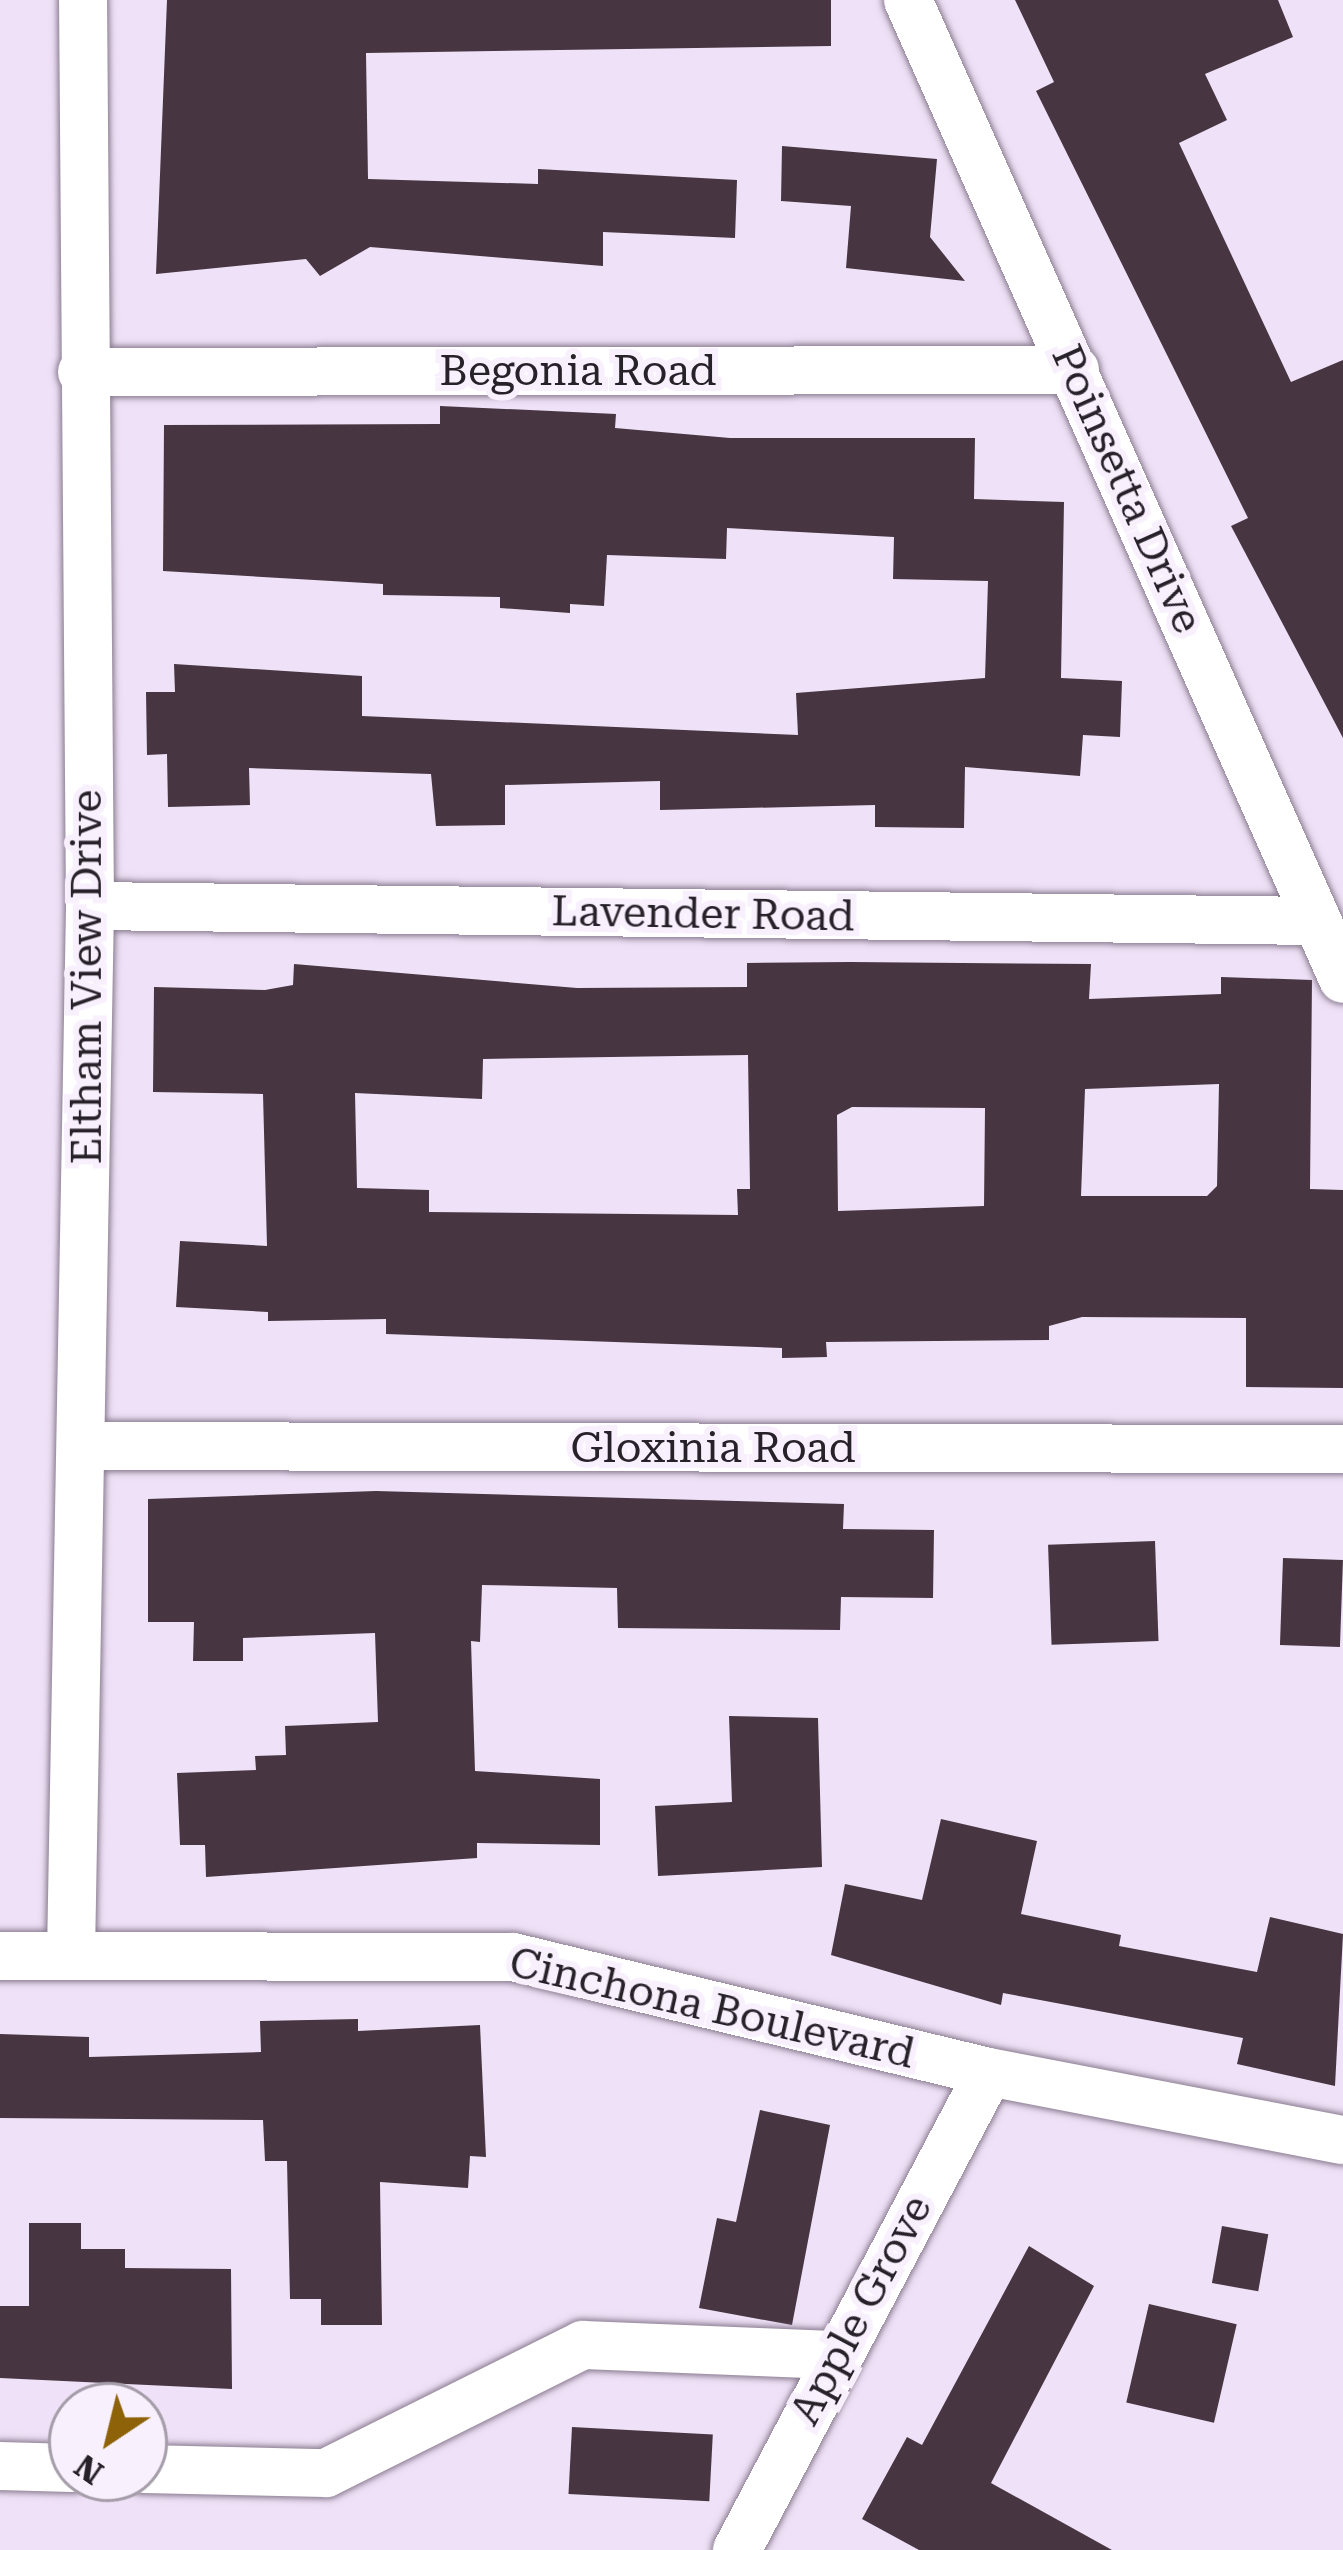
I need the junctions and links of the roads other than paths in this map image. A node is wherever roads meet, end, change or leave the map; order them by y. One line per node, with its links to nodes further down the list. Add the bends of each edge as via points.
1 (83, 0): 4 (street, Eltham View Drive)
2 (908, 0): 3 (street, Poinsetta Drive)
3 (1075, 370): 4 (street, Begonia Road); 6 (street, Poinsetta Drive)
4 (82, 372): 5 (street, Eltham View Drive)
5 (90, 907): 6 (street, Lavender Road); 8 (street, Eltham View Drive)
6 (1316, 921): 7 (street, Poinsetta Drive)
7 (1343, 979)
8 (83, 1446): 9 (street, Gloxinia Road); 10 (street, Eltham View Drive)
9 (1343, 1449)
10 (70, 1954): 11 (street, Cinchona Boulevard); 12 (street, Cinchona Boulevard, via 513,1958)
11 (0, 1956)
12 (989, 2072): 13 (street, Cinchona Boulevard); 14 (street, Apple Grove)
13 (1343, 2140)
14 (834, 2355): 17 (street, via 583,2345 326,2473); 18 (street, Apple Grove)
15 (0, 2466): 16 (street)
16 (48, 2467)
17 (168, 2470)
18 (737, 2550)

